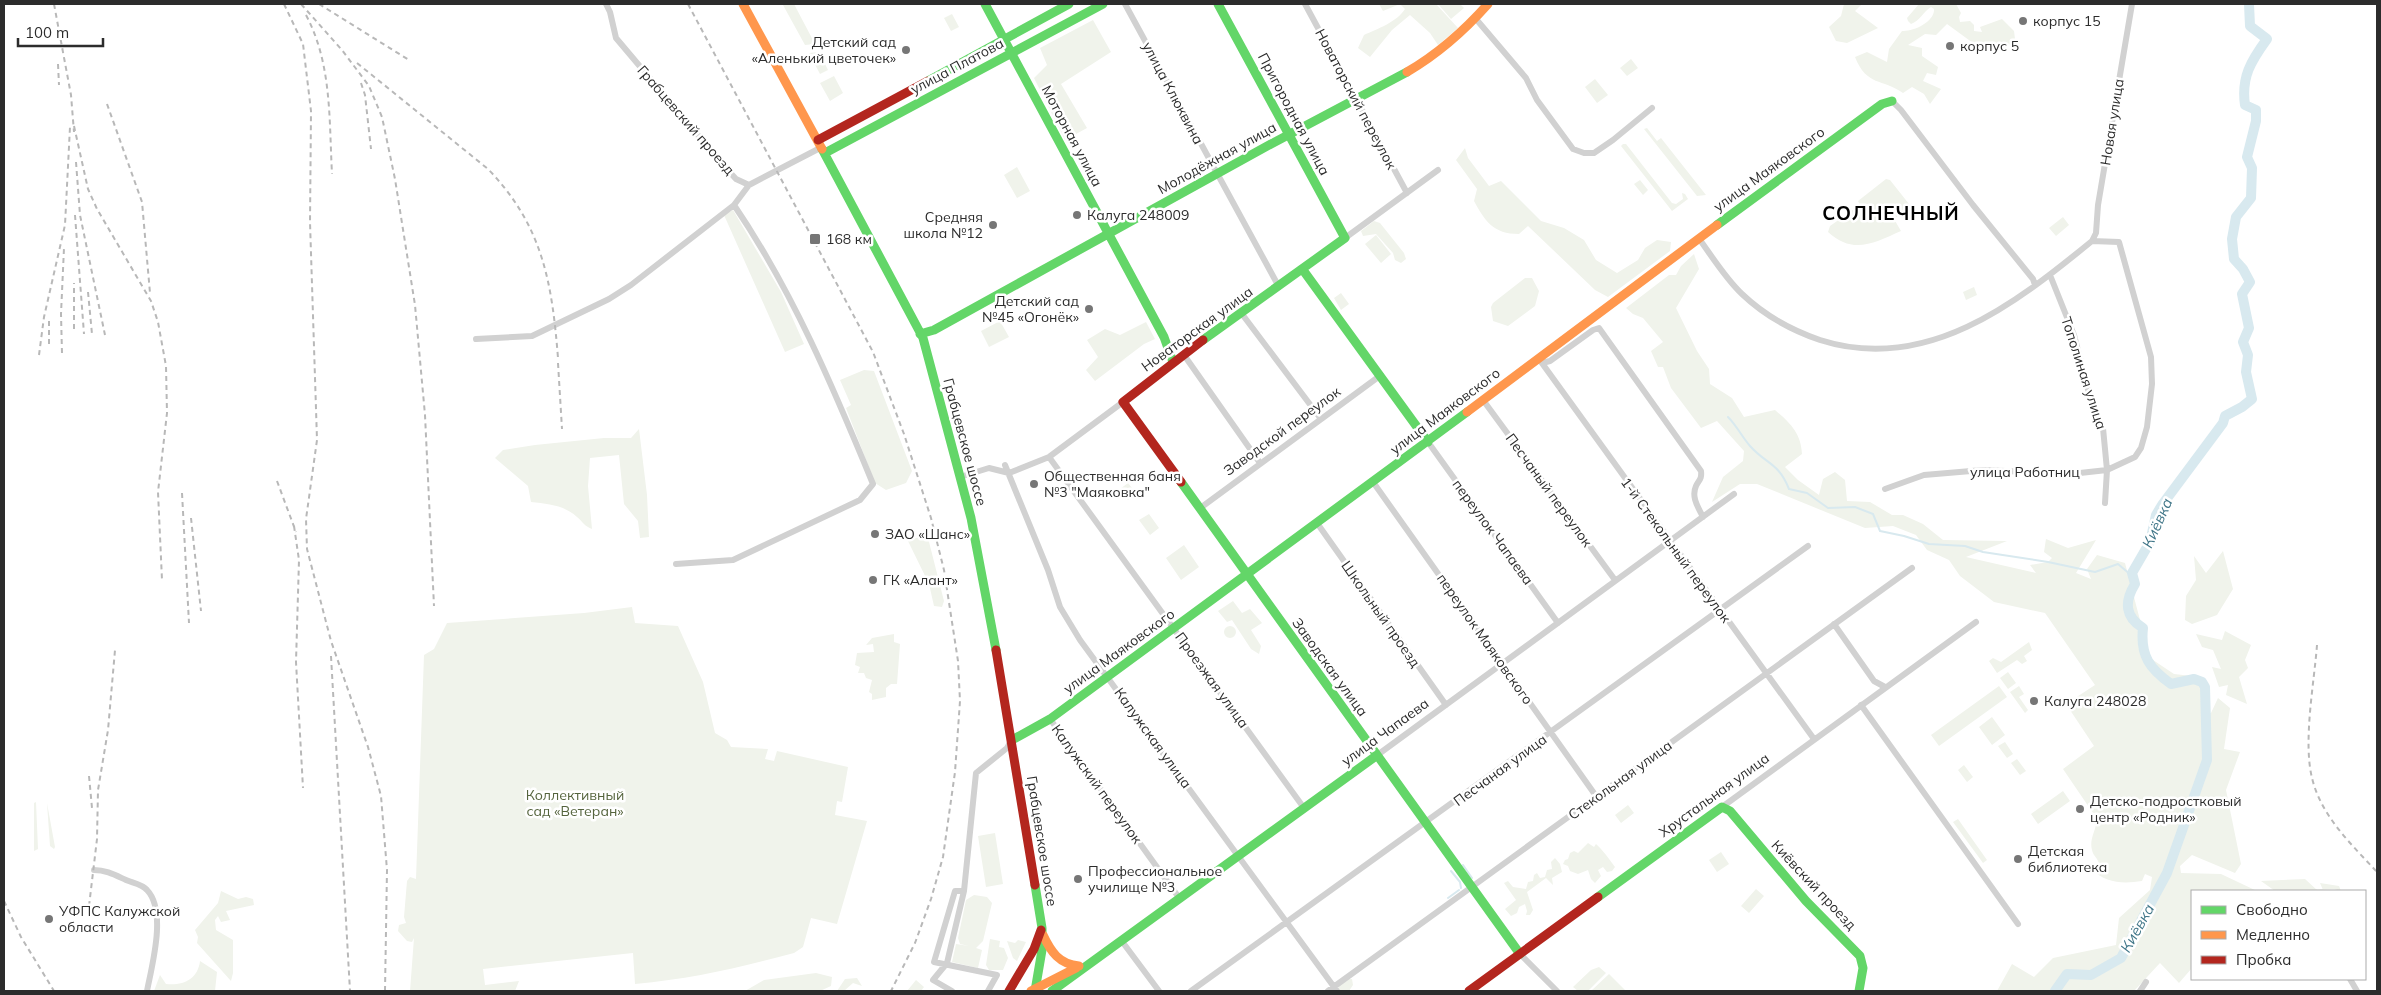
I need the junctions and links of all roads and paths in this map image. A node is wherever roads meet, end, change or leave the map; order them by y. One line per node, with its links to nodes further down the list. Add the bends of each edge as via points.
1 (606, 4): 21 (street, Грабцевский проезд, via 616,38 724,166 736,179)
2 (743, 4): 18 (main road, Грабцевское шоссе)
3 (985, 4): 12 (main road, Моторная улица)
4 (1070, 4): 12 (main road, улица Платова)
5 (1103, 4): 13 (main road, улица Платова)
6 (1125, 4): 20 (street, улица Клюквина)
7 (1218, 4): 17 (main road, Пригородная улица)
8 (1305, 4): 14 (street, Новаторский переулок)
9 (1488, 4): 11 (main road, Молодёжная улица)
10 (2132, 4): 27 (street, Новая улица, via 2096,233)
11 (1476, 19): 14 (main road, Молодёжная улица, via 1415,69); 16 (street, via 1526,78 1536,100 1572,149 1594,152)
12 (1004, 40): 13 (main road, Моторная улица); 18 (main road, улица Платова)
13 (1011, 53): 18 (main road, улица Платова); 24 (main road, Моторная улица)
14 (1356, 99): 17 (main road, Молодёжная улица); 22 (street, Новаторский переулок)
15 (1892, 101): 26 (main road, улица Маяковского, via 1882,104 1790,170); 30 (street)
16 (1652, 108)
17 (1290, 134): 20 (main road, Молодёжная улица); 25 (main road, Пригородная улица)
18 (822, 147): 21 (street, Грабцевский проезд); 33 (main road, Грабцевское шоссе)
19 (1438, 170): 22 (street, Новаторская улица)
20 (1217, 174): 24 (main road, Молодёжная улица); 31 (street, улица Клюквина)
21 (748, 185): 23 (street)
22 (1407, 193): 25 (street, Новаторская улица)
23 (734, 205): 34 (street, via 609,299 532,336); 58 (street, via 786,290 840,404 872,484 860,500 733,560)
24 (1108, 233): 33 (main road, Молодёжная улица, via 934,330); 37 (main road, Моторная улица, via 1164,337)
25 (1345, 238): 28 (main road, Новаторская улица)
26 (1700, 240): 30 (street, via 1740,293 1764,313 1802,334 1843,347 1905,348 1923,343 1984,319); 36 (main road, улица Маяковского)
27 (2092, 240): 29 (street); 46 (street, улица Работниц, via 2119,242 2151,357 2152,384 2141,448 2135,457)
28 (1303, 270): 31 (main road, Новаторская улица); 38 (main road)
29 (2050, 275): 30 (street); 46 (street, Тополиная улица, via 2074,335 2092,405 2103,428)
30 (2035, 285)
31 (1279, 287): 32 (main road, Новаторская улица)
32 (1242, 314): 35 (main road, Новаторская улица); 41 (street)
33 (920, 334): 48 (main road, Грабцевское шоссе)
34 (476, 339)
35 (1184, 355): 37 (main road, Новаторская улица); 44 (street)
36 (1541, 361): 39 (main road, улица Маяковского); 54 (street, via 1550,361 1599,328 1702,471 1694,496); 56 (street, 1-й Стекольный переулок)
37 (1173, 362): 40 (main road, Новаторская улица)
38 (1381, 375): 41 (street, Заводской переулок); 42 (main road)
39 (1483, 400): 42 (main road, улица Маяковского); 61 (street, Песчаный переулок)
40 (1123, 402): 43 (street, Новаторская улица); 53 (main road, Заводская улица)
41 (1321, 420): 44 (street, Заводской переулок)
42 (1428, 442): 49 (main road, улица Маяковского); 63 (street, переулок Чапаева)
43 (1049, 457): 47 (street, Новаторская улица); 66 (street, Проезжая улица)
44 (1260, 463): 53 (street, Заводской переулок)
45 (1005, 465): 47 (street, Калужская улица)
46 (2107, 470): 50 (street, улица Работниц, via 2071,474 1983,470 1924,475); 52 (street, Тополиная улица)
47 (1009, 473): 48 (street, via 989,468); 69 (street, Калужская улица, via 1060,607)
48 (960, 477): 76 (main road, Грабцевское шоссе, via 984,578)
49 (1372, 482): 55 (main road, улица Маяковского); 67 (street, переулок Маяковского)
50 (1885, 490)
51 (1734, 494): 54 (street, улица Чапаева)
52 (2106, 503)
53 (1199, 509): 60 (main road, Заводская улица)
54 (1703, 517): 56 (street, улица Чапаева)
55 (1317, 523): 60 (main road, улица Маяковского); 71 (street, Школьный проезд)
56 (1669, 541): 61 (street, улица Чапаева); 62 (street, 1-й Стекольный переулок)
57 (1808, 546): 62 (street, Песчаная улица)
58 (676, 564)
59 (1912, 568): 65 (street, Стекольная улица)
60 (1246, 575): 66 (main road, улица Маяковского); 77 (main road, Заводская улица)
61 (1615, 580): 63 (street, улица Чапаева)
62 (1719, 610): 68 (street, 1-й Стекольный переулок); 74 (street, Песчаная улица)
63 (1558, 622): 67 (street, улица Чапаева)
64 (1976, 622): 70 (street, Хрустальная улица)
65 (1834, 624): 68 (street, Стекольная улица); 70 (street, via 1874,681)
66 (1174, 627): 69 (main road, улица Маяковского); 80 (street, Проезжая улица)
67 (1502, 664): 71 (street, улица Чапаева); 74 (street, переулок Маяковского)
68 (1766, 673): 75 (street, 1-й Стекольный переулок); 78 (street, Стекольная улица)
69 (1108, 676): 73 (main road, улица Маяковского); 82 (street, Калужская улица)
70 (1885, 688): 72 (street, Хрустальная улица)
71 (1446, 705): 77 (street, улица Чапаева)
72 (1862, 705): 75 (street, Хрустальная улица); 88 (street)
73 (1050, 719): 76 (main road, улица Маяковского); 86 (street, Калужский переулок)
74 (1551, 733): 78 (street, переулок Маяковского); 81 (street, Песчаная улица)
75 (1814, 739): 79 (street, Хрустальная улица)
76 (1012, 740): 85 (street, via 1007,748 976,773); 89 (main road, Грабцевское шоссе)
77 (1376, 756): 80 (main road, улица Чапаева); 81 (main road, Заводская улица)
78 (1596, 796): 84 (street, Стекольная улица)
79 (1722, 807): 92 (main road, Хрустальная улица); 108 (main road, Киёвский проезд, via 1730,811 1822,918 1860,956 1863,968)
80 (1304, 808): 82 (main road, улица Чапаева)
81 (1425, 824): 84 (main road, Заводская улица); 87 (street, Песчаная улица)
82 (1238, 856): 86 (main road, улица Чапаева); 87 (street, Калужская улица)
83 (94, 870): 98 (street, via 105,870 146,888 152,896 157,916)
84 (1471, 888): 92 (main road, Заводская улица); 97 (street, Стекольная улица)
85 (964, 891): 93 (street); 93 (street, via 955,891 934,962)
86 (1180, 899): 90 (main road, улица Чапаева)
87 (1287, 923): 97 (street, Калужская улица); 105 (street, Песчаная улица)
88 (2018, 924)
89 (1042, 931): 94 (main road, via 1059,961); 101 (main road, Грабцевское шоссе); 102 (main road)
90 (1122, 940): 91 (main road, улица Чапаева); 104 (street)
91 (1102, 953): 94 (main road); 103 (main road, улица Чапаева)
92 (1520, 954): 106 (main road, Хрустальная улица); 107 (street, Заводская улица)
93 (947, 963): 99 (street, via 933,980); 100 (street, via 997,975)
94 (1079, 966): 102 (main road)
95 (2351, 980): 110 (street)
96 (2146, 982): 109 (street)
97 (1333, 990)
98 (147, 991)
99 (952, 991)
100 (988, 991)
101 (1009, 991)
102 (1034, 991)
103 (1052, 991)
104 (1159, 991)
105 (1191, 991)
106 (1469, 991)
107 (1557, 991)
108 (1859, 991)
109 (2140, 991)
110 (2357, 991)

